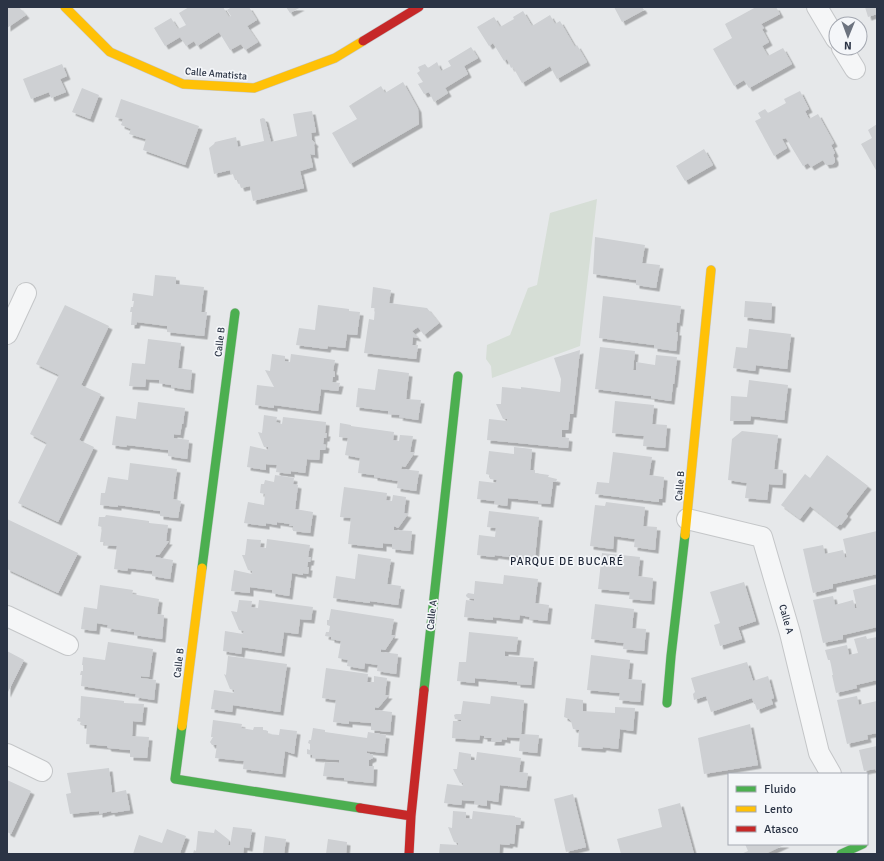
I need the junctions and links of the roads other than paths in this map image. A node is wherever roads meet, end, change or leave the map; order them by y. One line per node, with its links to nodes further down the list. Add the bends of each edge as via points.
1 (65, 7): 2 (street, Calle Amatista, via 110,52 183,84 254,88 335,58)
2 (419, 7)
3 (817, 7): 4 (street)
4 (828, 25)
5 (847, 56): 6 (street)
6 (855, 69)
7 (711, 270): 12 (street, Calle B)
8 (26, 293): 10 (street)
9 (235, 313): 19 (street, Calle B, via 175,779)
10 (7, 334)
11 (458, 376): 19 (street, Calle A)
12 (687, 520): 15 (street, Calle B); 18 (street, Calle A, via 762,537 790,633 819,753)
13 (7, 616): 14 (street)
14 (68, 645)
15 (667, 703)
16 (7, 754): 17 (street)
17 (42, 771)
18 (830, 773)
19 (411, 816): 21 (street, Calle A)
20 (859, 845): 22 (street)
21 (409, 854)
22 (841, 854)

